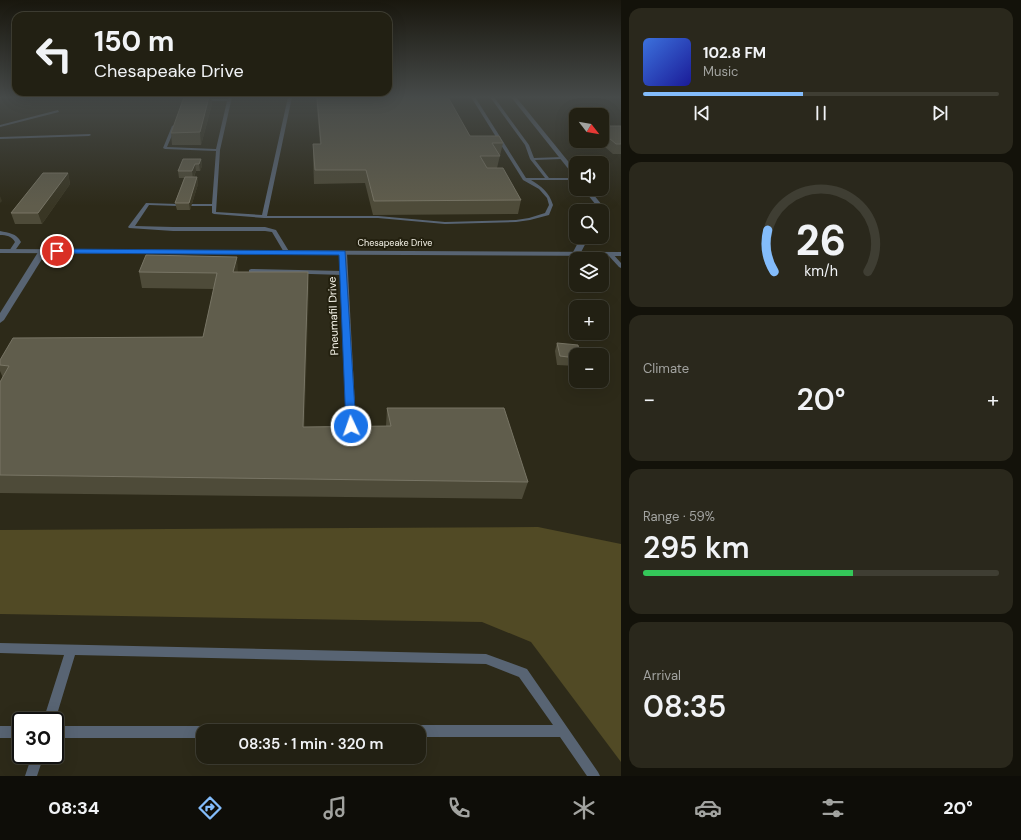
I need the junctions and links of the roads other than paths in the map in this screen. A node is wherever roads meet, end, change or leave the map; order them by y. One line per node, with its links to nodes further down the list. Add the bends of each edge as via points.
1 (172, 133): 9 (lane, via 166,148)
2 (222, 133): 9 (lane)
3 (282, 133): 21 (lane)
4 (496, 133): 13 (lane)
5 (518, 133): 11 (lane, via 527,145)
6 (542, 133): 10 (street)
7 (89, 135): 8 (lane)
8 (0, 138)
9 (218, 150): 20 (lane)
10 (562, 158): 11 (lane); 12 (street)
11 (532, 159): 14 (lane)
12 (569, 166)
13 (525, 179): 14 (lane); 21 (lane, via 541,188 549,198 551,205 547,214 530,220 445,223 378,217)
14 (548, 179): 15 (lane)
15 (569, 179)
16 (592, 196): 17 (street)
17 (598, 204)
18 (178, 205): 26 (lane, via 148,204 131,227 265,228 274,232)
19 (191, 205): 20 (lane)
20 (215, 205): 21 (lane, via 214,213)
21 (264, 217)
22 (0, 233): 24 (lane, via 13,235 18,242)
23 (0, 251): 24 (street, Chesapeake Drive)
24 (12, 251): 25 (street, Chesapeake Drive)
25 (42, 251): 26 (street, Chesapeake Drive); 34 (street)
26 (287, 252): 27 (street, Chesapeake Drive)
27 (343, 253): 28 (street, Chesapeake Drive); 33 (street, Pneumafil Drive)
28 (569, 254)
29 (610, 254): 30 (street, Chesapeake Drive); 31 (lane)
30 (621, 254)
31 (621, 266)
32 (251, 271): 33 (lane)
33 (343, 273): 35 (street, Pneumafil Drive)
34 (0, 320)
35 (351, 426)
36 (0, 648): 37 (lane)
37 (71, 650): 38 (lane); 39 (lane, via 486,659 522,673)
38 (52, 712)
39 (563, 731): 44 (lane); 47 (lane)
40 (0, 732): 41 (lane)
41 (12, 732)
42 (64, 732): 43 (lane)
43 (196, 732)
44 (426, 732)
45 (35, 764): 46 (lane)
46 (31, 776)
47 (594, 776)

